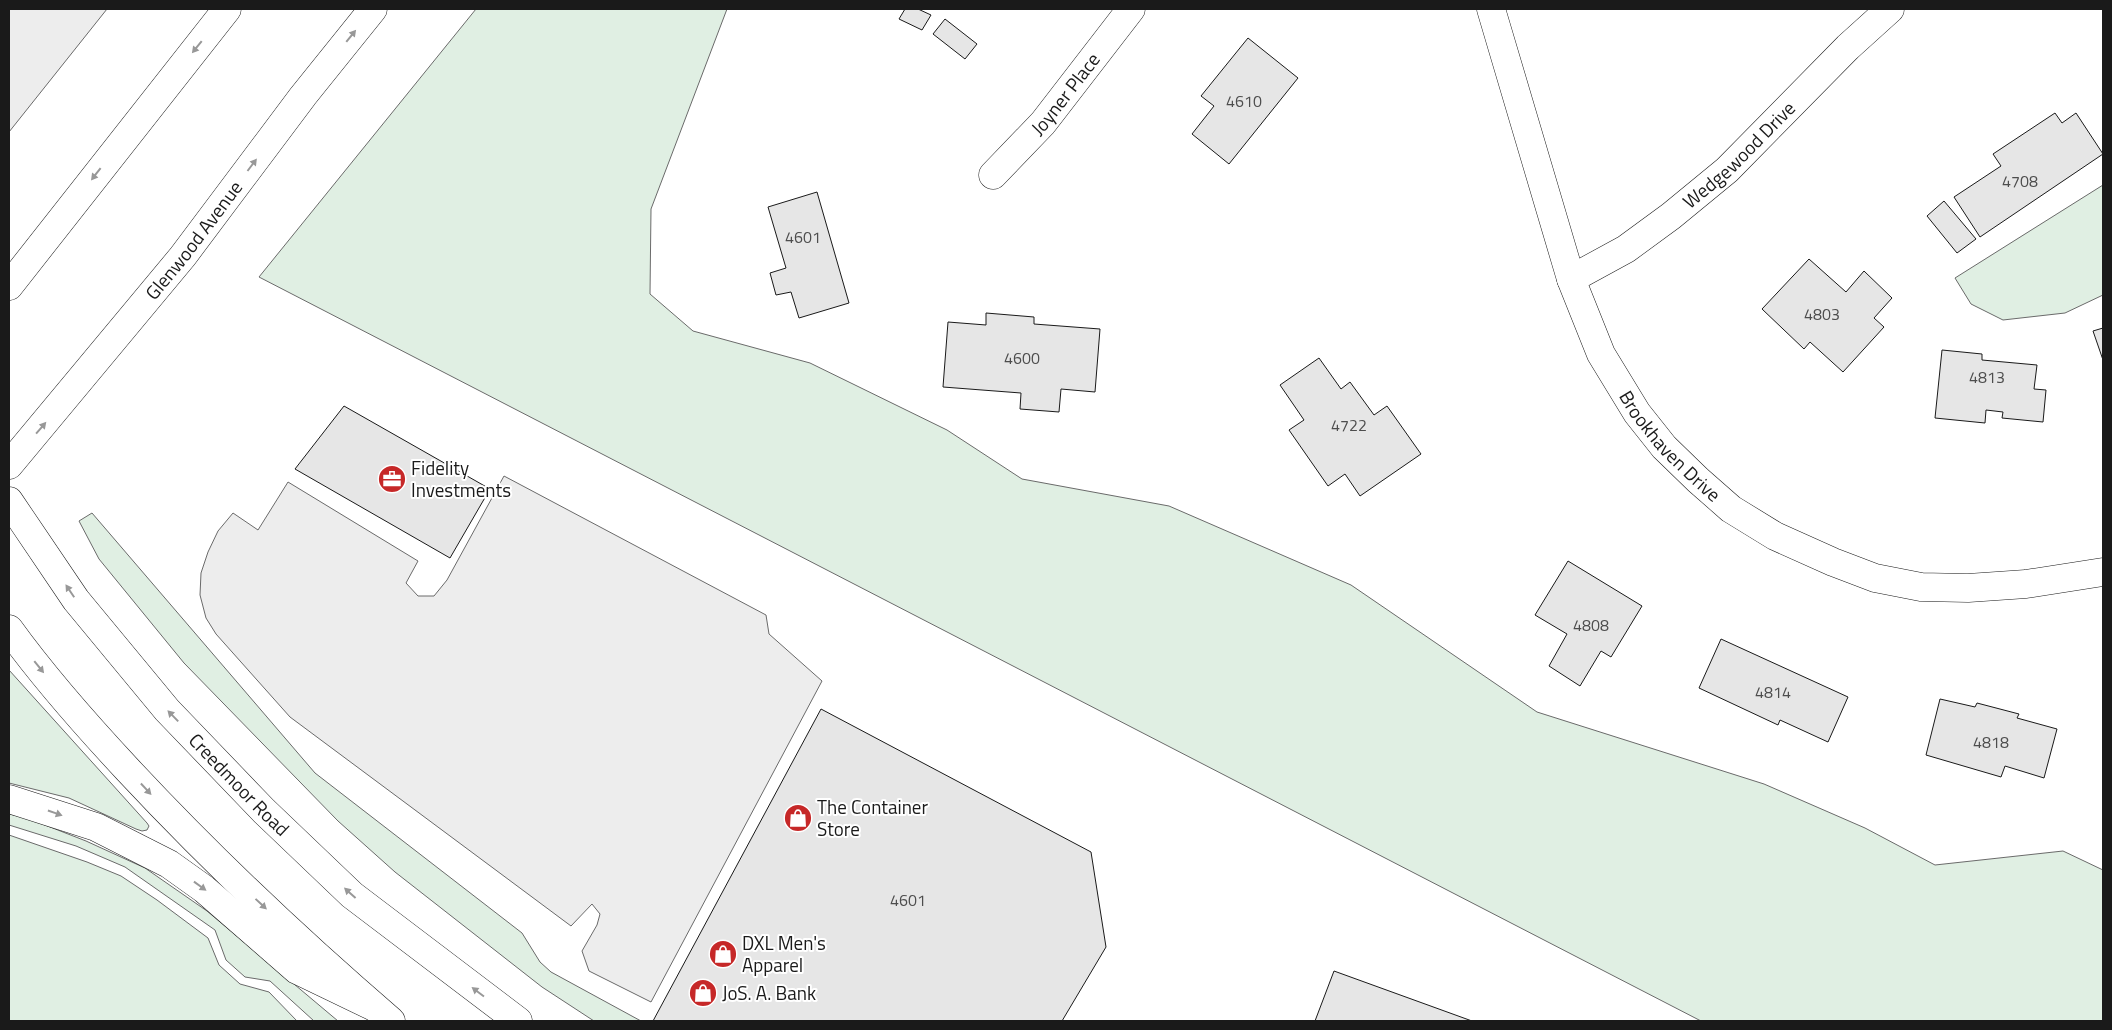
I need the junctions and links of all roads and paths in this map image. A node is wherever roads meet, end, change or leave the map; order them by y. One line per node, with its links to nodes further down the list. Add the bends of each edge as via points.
1 (227, 9): 8 (main road, one-way to 8)
2 (373, 9): 9 (main road, Glenwood Avenue, one-way to 2, via 183,256)
3 (1131, 9): 6 (main road, Joyner Place, via 1043,123)
4 (1491, 9): 7 (main road, Brookhaven Drive)
5 (1890, 9): 7 (main road, Wedgewood Drive, via 1727,170 1626,249)
6 (993, 175)
7 (1571, 279): 11 (main road, Brookhaven Drive, via 1602,354 1637,413 1664,447 1698,480 1731,509 1775,536 1875,578 1921,587 2026,584)
8 (9, 286)
9 (9, 465)
10 (9, 501): 15 (main road, Creedmoor Road, one-way to 10, via 352,895 264,811 167,710 76,600)
11 (2103, 572)
12 (9, 629): 14 (main road, one-way to 14, via 83,721 201,847)
13 (9, 799): 14 (main road, one-way to 14, via 96,827 169,864 204,889 297,970)
14 (382, 1014)
15 (518, 1021)

